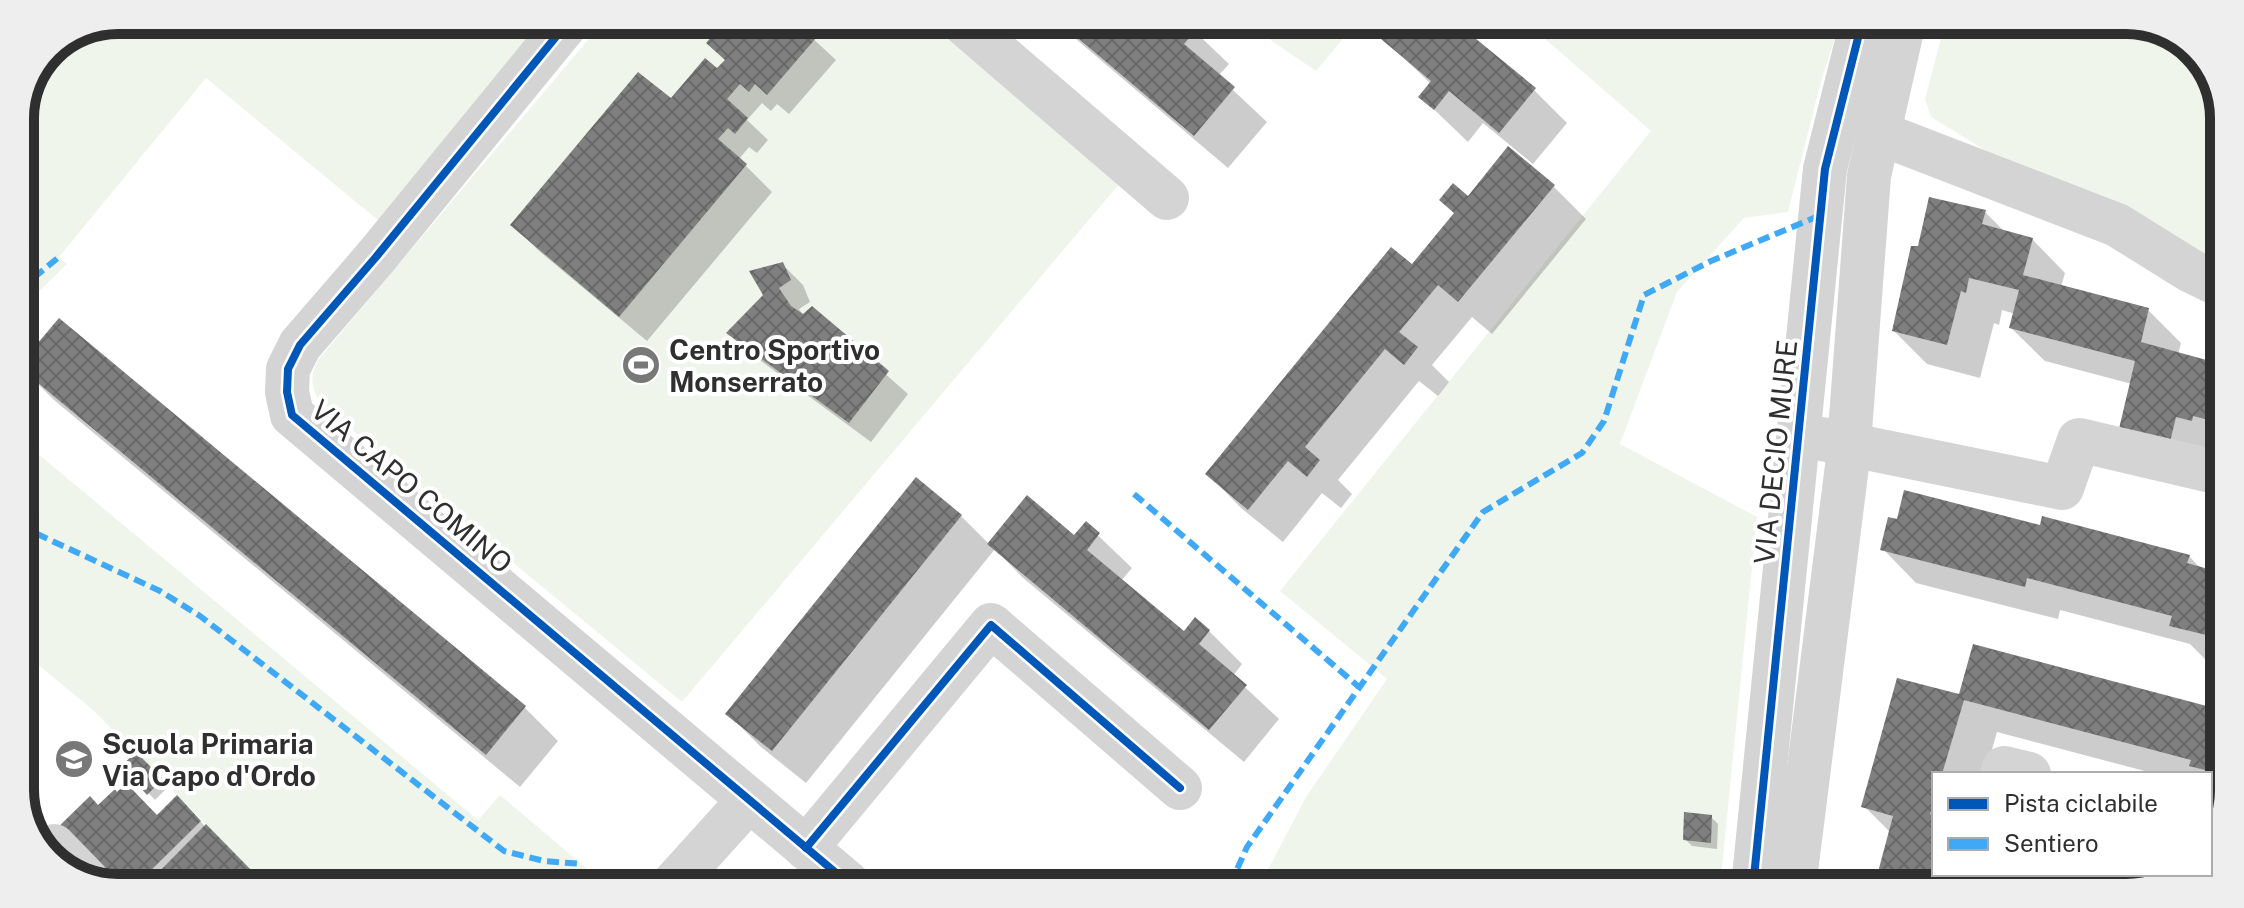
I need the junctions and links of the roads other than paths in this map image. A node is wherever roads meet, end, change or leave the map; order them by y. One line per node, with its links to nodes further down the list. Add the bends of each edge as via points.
1 (558, 34): 14 (street, VIA CAPO COMINO, via 300,345 288,369 292,415)
2 (976, 34): 6 (street)
3 (1859, 34): 8 (street, VIA DECIO MURE, via 1825,169)
4 (1901, 34): 5 (street)
5 (1879, 133): 7 (street, via 2117,225); 9 (street, via 1869,176)
6 (1167, 198)
7 (2210, 280)
8 (1799, 433): 9 (street); 18 (street, VIA DECIO MURE)
9 (1848, 446): 10 (street, via 2062,488 2079,440); 19 (street)
10 (2210, 471)
11 (2003, 772): 12 (street)
12 (2021, 772)
13 (1180, 788): 15 (street, via 991,625)
14 (749, 800): 15 (street, VIA CAPO COMINO); 16 (street)
15 (806, 848): 17 (street, VIA CAPO COMINO)
16 (681, 874)
17 (837, 874)
18 (1754, 874)
19 (1796, 874)

